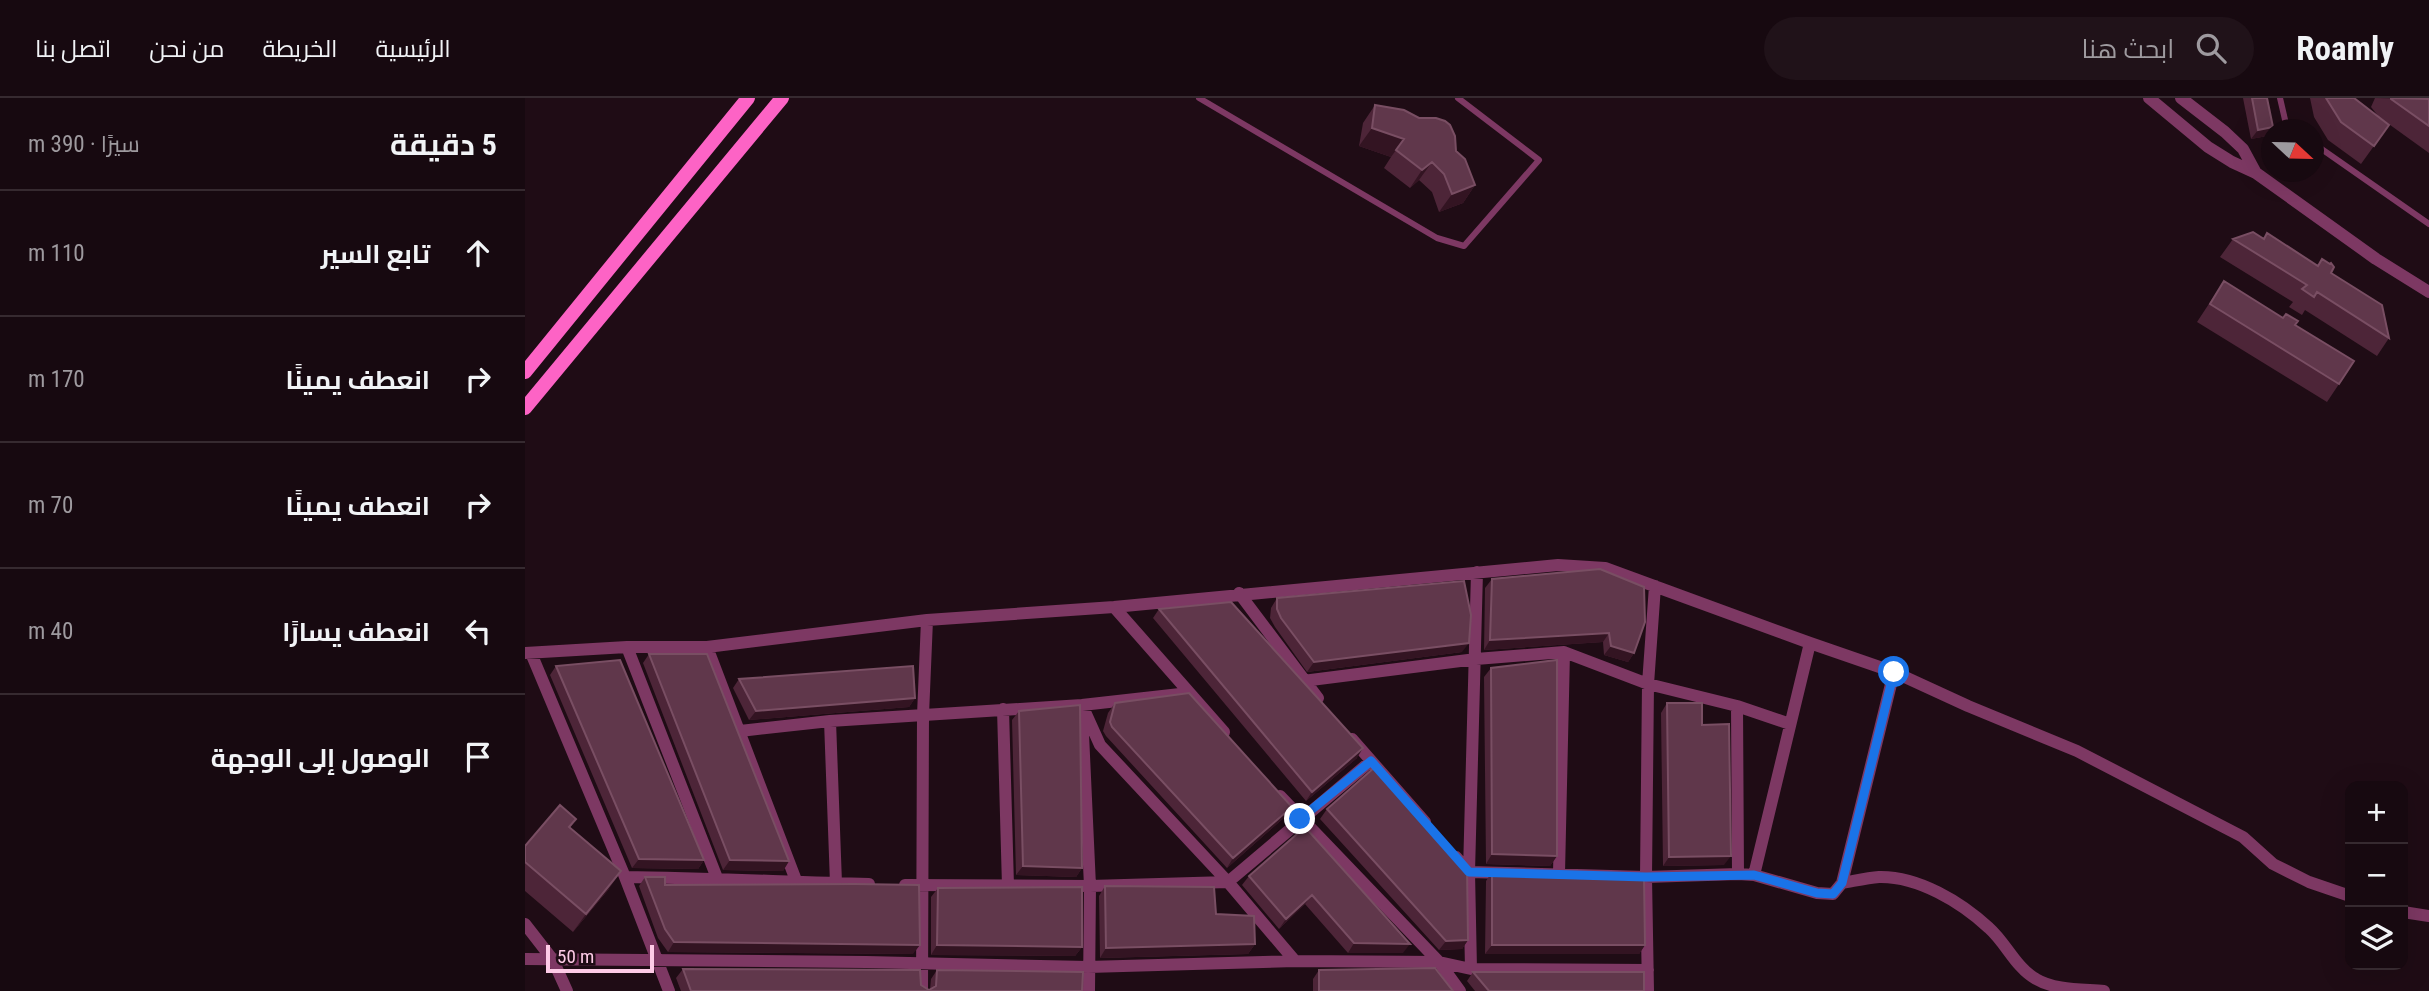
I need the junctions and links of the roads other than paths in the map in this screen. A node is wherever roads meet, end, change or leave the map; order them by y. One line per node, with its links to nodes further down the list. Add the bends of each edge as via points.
1 (748, 98): 13 (main road)
2 (782, 98): 14 (main road)
3 (1199, 98): 7 (lane, via 1437,238 1464,246 1539,160)
4 (2149, 98): 10 (street, via 2208,147)
5 (2181, 98): 10 (street, via 2243,149)
6 (2280, 98): 8 (lane)
7 (1463, 100)
8 (2285, 119)
9 (2324, 151): 11 (lane)
10 (2256, 173): 12 (street)
11 (2429, 224)
12 (2429, 292)
13 (525, 372)
14 (525, 408)
15 (1478, 572): 16 (street, via 1557,565 1605,568); 17 (street); 25 (street)
16 (1655, 586): 20 (street); 28 (street)
17 (1239, 593): 18 (street); 27 (street)
18 (1114, 607): 19 (street); 29 (street)
19 (927, 620): 22 (street); 34 (street)
20 (1809, 643): 26 (street); 36 (street)
21 (628, 647): 22 (street); 24 (street); 51 (street)
22 (707, 647): 37 (street)
23 (1564, 652): 25 (street); 28 (street); 46 (street)
24 (528, 653): 49 (street)
25 (1476, 659): 27 (street); 45 (street)
26 (1894, 672): 54 (street); 59 (street, via 2077,751 2243,837 2273,864)
27 (1303, 681): 33 (street)
28 (1648, 684): 31 (street); 50 (street)
29 (1189, 692): 30 (street); 39 (street)
30 (1082, 705): 32 (street); 52 (street, via 1100,745); 58 (street)
31 (1737, 706): 36 (street); 47 (street)
32 (1003, 709): 34 (street); 57 (street)
33 (1328, 711)
34 (923, 715): 35 (street); 56 (street)
35 (830, 721): 37 (street); 53 (street)
36 (1790, 724): 48 (street)
37 (740, 731): 55 (street)
38 (1346, 731): 40 (street)
39 (1232, 741)
40 (1371, 761): 42 (street); 43 (street)
41 (1275, 790): 42 (street)
42 (1300, 819): 52 (street); 67 (street)
43 (1434, 832)
44 (1452, 852): 45 (street)
45 (1469, 872): 46 (street); 70 (street)
46 (1559, 873): 50 (street)
47 (1738, 874): 48 (street); 50 (street)
48 (1754, 875): 54 (street, via 1826,895)
49 (625, 877): 51 (street); 65 (street)
50 (1646, 877): 71 (street)
51 (717, 878): 55 (street)
52 (1228, 882): 58 (street); 66 (street)
53 (836, 883): 55 (street); 56 (street)
54 (1842, 883): 78 (street, via 1880,877 1927,887 1990,928 2035,979)
55 (797, 884)
56 (922, 886): 57 (street); 68 (street)
57 (1008, 886): 58 (street)
58 (1090, 886): 69 (street)
59 (2345, 894)
60 (2408, 913): 61 (street)
61 (2429, 916)
62 (525, 924): 64 (street)
63 (525, 960): 64 (street)
64 (552, 960): 65 (street); 72 (street)
65 (658, 960): 68 (street); 73 (street)
66 (1295, 961): 67 (street); 69 (street)
67 (1439, 962): 70 (street); 76 (street)
68 (924, 963): 69 (street); 74 (street)
69 (1088, 967): 75 (street)
70 (1471, 969): 71 (street)
71 (1648, 970): 77 (street)
72 (567, 991)
73 (669, 991)
74 (922, 991)
75 (1089, 991)
76 (1460, 991)
77 (1648, 991)
78 (2104, 991)

